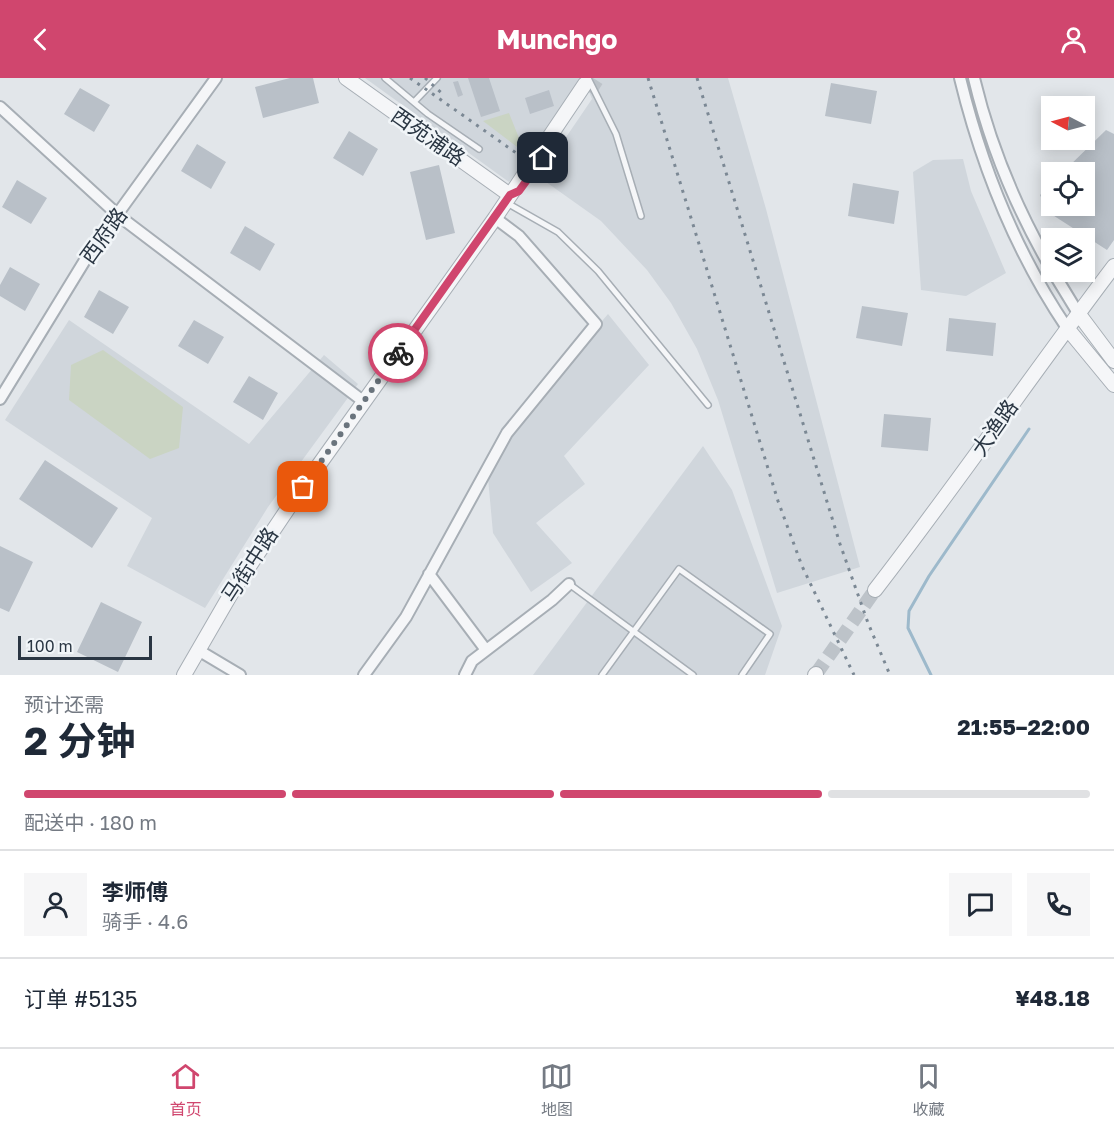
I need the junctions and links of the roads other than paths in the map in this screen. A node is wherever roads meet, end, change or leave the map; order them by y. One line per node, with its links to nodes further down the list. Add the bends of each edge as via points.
1 (216, 78): 12 (street, 西府路)
2 (346, 78): 11 (street, 西苑浦路)
3 (385, 78): 8 (lane)
4 (437, 78): 8 (lane)
5 (960, 78): 19 (street, via 975,140 1002,210 1043,293)
6 (974, 78): 15 (street, via 999,160)
7 (588, 85): 11 (street, 马街中路); 13 (lane, via 616,134)
8 (414, 102): 10 (lane)
9 (0, 107): 12 (street)
10 (479, 149)
11 (508, 199): 14 (street, 马街中路); 24 (lane, via 558,232 598,271)
12 (119, 216): 22 (street, 西府路, via 90,252); 23 (street)
13 (641, 216)
14 (495, 218): 23 (street, 马街中路); 25 (street, via 519,236 596,324 507,433)
15 (1041, 248)
16 (1114, 266): 18 (street, 大渔路)
17 (1059, 282): 18 (street)
18 (1078, 313): 19 (street, 大渔路); 20 (street)
19 (1067, 328): 21 (street); 27 (street, 大渔路)
20 (1114, 361)
21 (1114, 384)
22 (0, 399)
23 (363, 401): 29 (street, 马街中路, via 232,592)
24 (708, 405)
25 (429, 574): 30 (street); 33 (street, via 406,617)
26 (569, 584): 28 (lane); 30 (street)
27 (875, 590)
28 (633, 631): 35 (lane); 36 (lane); 37 (lane, via 679,569 770,634)
29 (198, 650): 31 (street, 马街中路); 32 (street)
30 (486, 650): 34 (street, via 472,661)
31 (183, 675)
32 (240, 675)
33 (364, 675)
34 (465, 675)
35 (602, 675)
36 (693, 675)
37 (742, 675)

